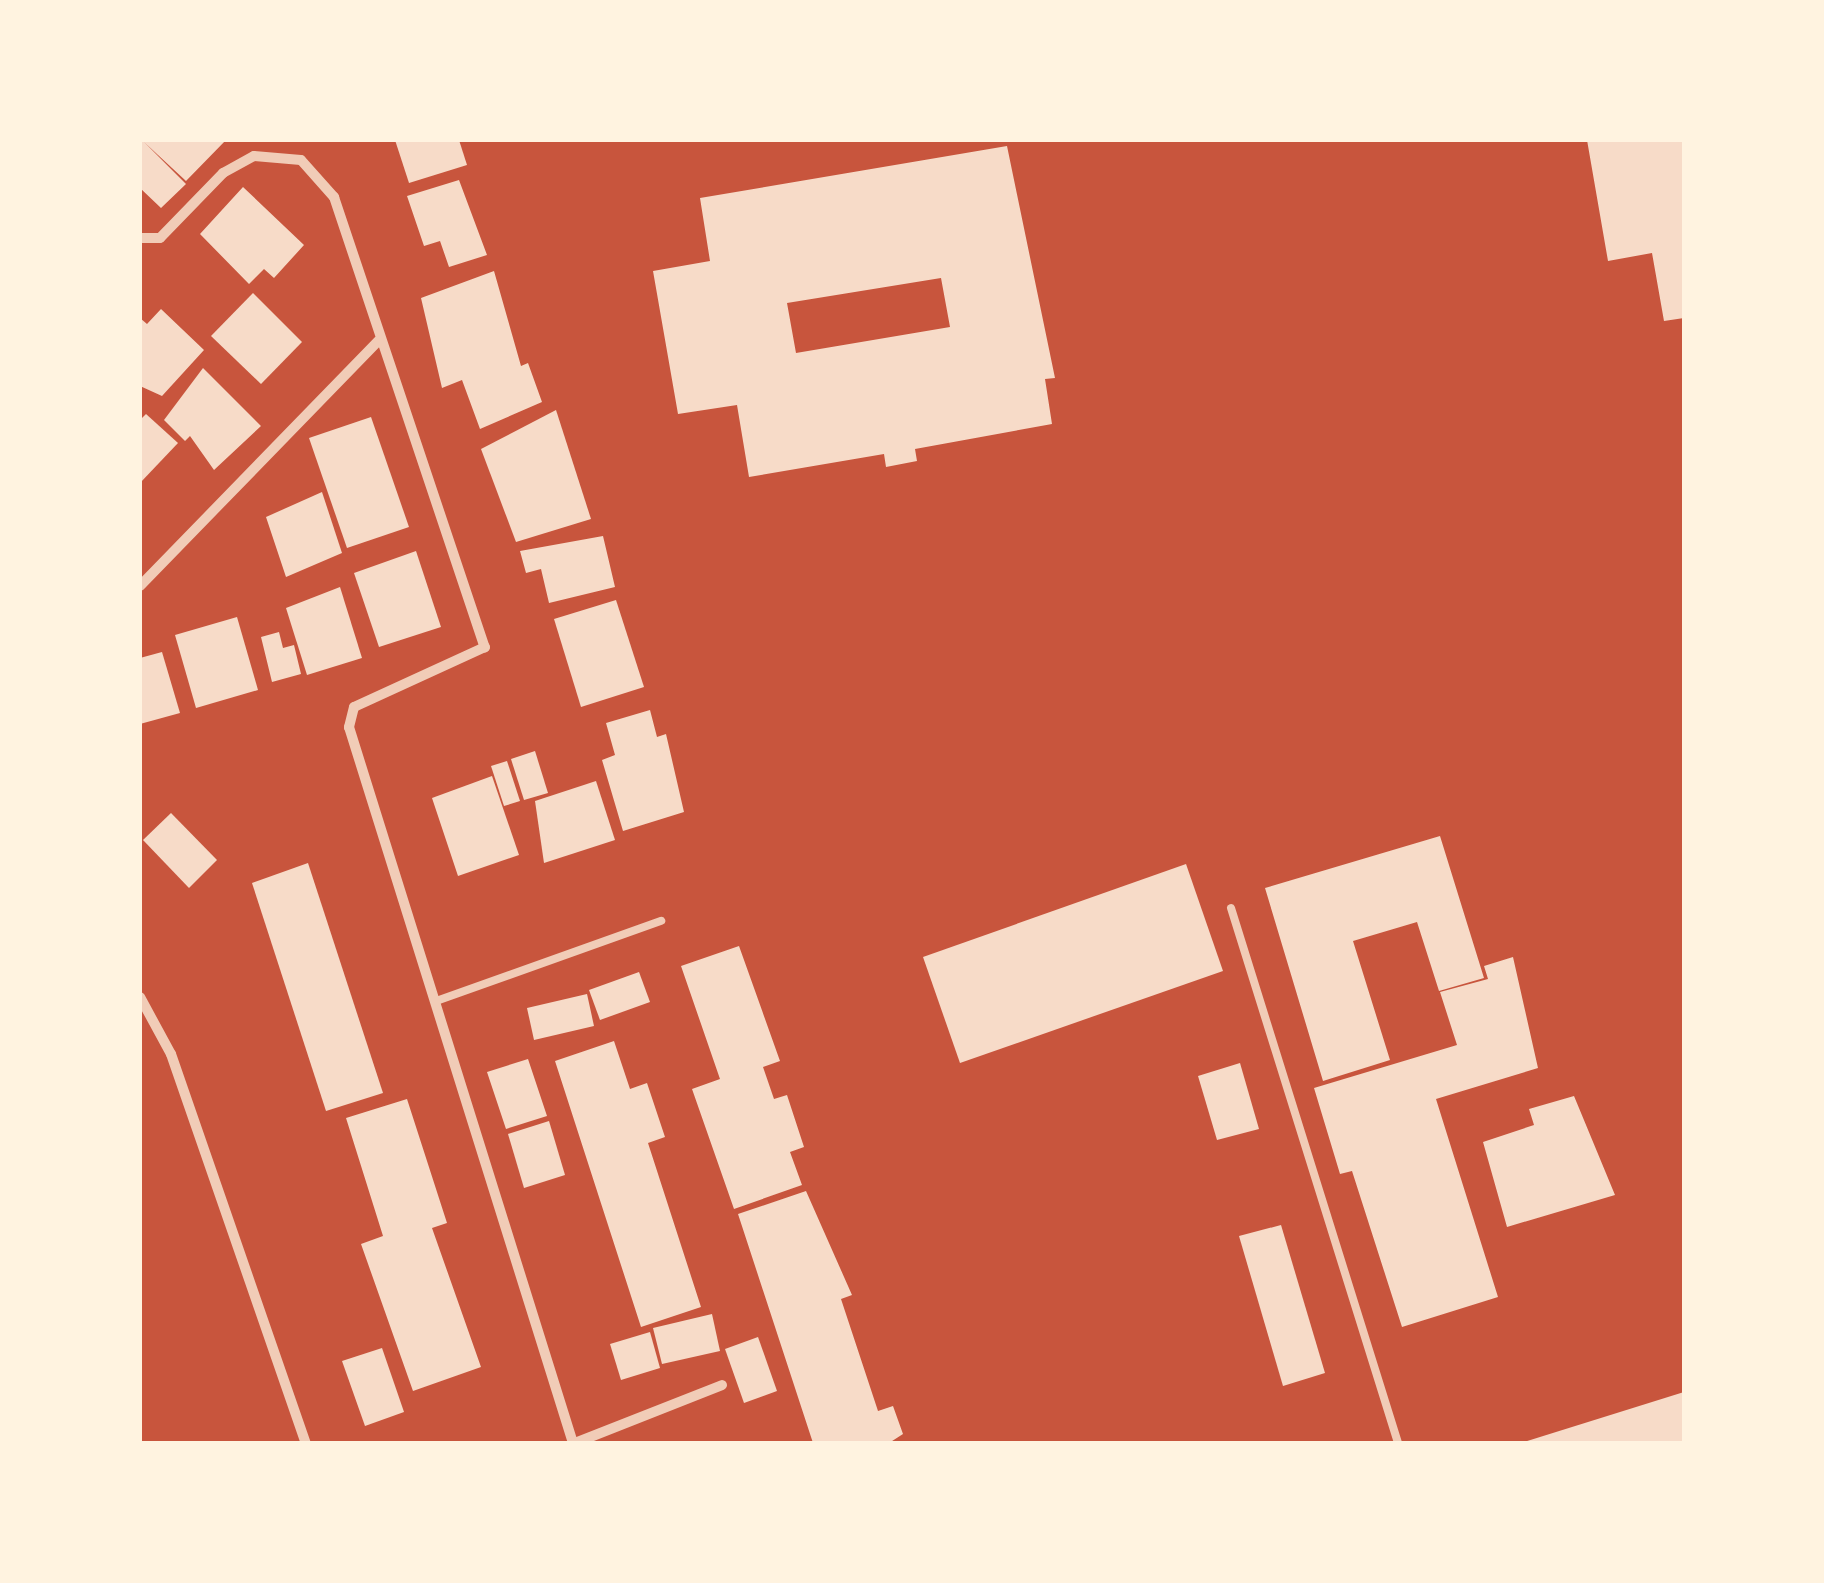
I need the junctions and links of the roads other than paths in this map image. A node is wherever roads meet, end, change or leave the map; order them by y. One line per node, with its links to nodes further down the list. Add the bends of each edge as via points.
1 (140, 238): 2 (street, via 176,225 238,161 301,160 334,198)
2 (378, 341): 3 (street); 7 (street, via 484,637 474,659 354,707 348,718)
3 (140, 586)
4 (1230, 908): 11 (lane)
5 (660, 921): 7 (lane)
6 (140, 998): 9 (street, via 171,1054)
7 (439, 1000): 10 (street)
8 (722, 1385): 10 (street)
9 (306, 1443)
10 (574, 1443)
11 (1398, 1443)

